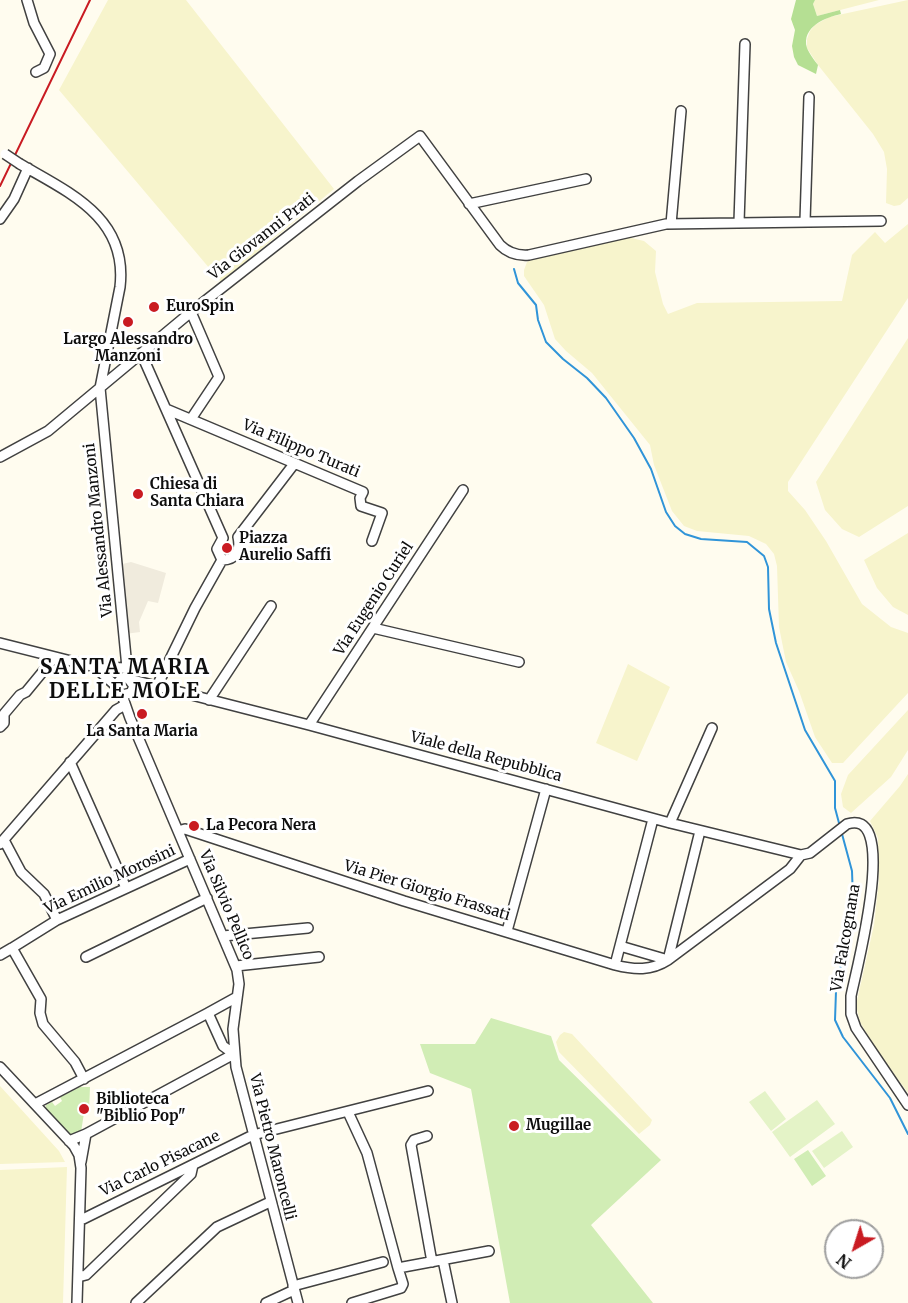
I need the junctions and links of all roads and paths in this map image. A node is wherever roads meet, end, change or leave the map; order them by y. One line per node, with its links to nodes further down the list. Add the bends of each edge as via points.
1 (27, 0): 3 (street, via 50,54 44,68)
2 (745, 44): 13 (street)
3 (36, 72)
4 (809, 97): 11 (street)
5 (681, 111): 14 (street)
6 (2, 152): 7 (street, bridge)
7 (24, 166): 10 (street, via 14,199); 16 (street, via 83,201 108,229 115,244 122,271)
8 (586, 179): 9 (street)
9 (469, 204): 14 (street, Via Giovanni Prati, via 502,248 523,256); 15 (street, Via Giovanni Prati, via 420,136)
10 (0, 219)
11 (805, 221): 12 (street, Via Giovanni Prati); 13 (street, Via Giovanni Prati)
12 (880, 221)
13 (739, 222): 14 (street, Via Giovanni Prati)
14 (671, 224)
15 (191, 312): 17 (street, Via Giovanni Prati); 20 (street, via 219,376)
16 (106, 356): 17 (street); 18 (street)
17 (138, 356): 18 (street, Via Giovanni Prati); 19 (street)
18 (100, 388): 21 (street, Via Giovanni Prati, via 48,431); 32 (street, Via Alessandro Manzoni)
19 (166, 409): 20 (street, Via Filippo Turati); 25 (street, via 223,538 217,549)
20 (191, 419): 22 (street, Via Filippo Turati)
21 (0, 457)
22 (294, 464): 24 (street, Via Filippo Turati, via 363,492 361,506 382,513); 25 (street, via 238,537 237,552 231,559)
23 (463, 490): 27 (street, Via Eugenio Curiel)
24 (372, 541)
25 (222, 560): 33 (street)
26 (271, 606): 36 (street)
27 (373, 628): 30 (street); 38 (street, Via Eugenio Curiel)
28 (0, 643): 29 (street)
29 (54, 658): 31 (street); 39 (street, via 4,714)
30 (519, 662)
31 (95, 667): 32 (street, Viale della Repubblica); 34 (street)
32 (128, 675): 33 (street, Viale della Repubblica); 34 (street, via 120,680); 35 (street)
33 (156, 686): 35 (street); 36 (street, Viale della Repubblica)
34 (119, 691): 35 (street, via 128,695); 37 (street, Via Silvio Pellico)
35 (133, 691)
36 (209, 700): 38 (street, Viale della Repubblica)
37 (125, 705): 41 (street, via 116,710); 45 (street, Via Silvio Pellico)
38 (309, 725): 42 (street, Viale della Repubblica)
39 (0, 727)
40 (712, 728): 44 (street)
41 (70, 762): 47 (street); 50 (street)
42 (546, 789): 43 (street, Viale della Repubblica); 54 (street)
43 (653, 819): 44 (street, Viale della Repubblica); 56 (street)
44 (670, 823): 46 (street, Viale della Repubblica)
45 (178, 831): 49 (street, Via Silvio Pellico); 54 (street, Via Pier Giorgio Frassati, via 185,829)
46 (700, 831): 48 (street, Viale della Repubblica); 61 (street)
47 (2, 842): 52 (street, via 21,872 44,894)
48 (806, 854): 61 (street, Via Pier Giorgio Frassati); 71 (street, Via Falcognana, via 850,823 861,825 870,836 874,870 850,1014)
49 (190, 859): 50 (street, Via Emilio Morosini); 51 (street, Via Silvio Pellico)
50 (126, 888): 52 (street, Via Emilio Morosini)
51 (207, 898): 55 (street, Via Silvio Pellico); 59 (street)
52 (57, 920): 57 (street, Via Emilio Morosini)
53 (308, 928): 55 (street)
54 (507, 932): 62 (street, Via Pier Giorgio Frassati)
55 (223, 936): 63 (street, Via Silvio Pellico)
56 (620, 946): 61 (street); 62 (street)
57 (12, 948): 58 (street, Via Emilio Morosini); 68 (street, via 41,999 42,1024 75,1062)
58 (0, 955)
59 (86, 957)
60 (318, 957): 63 (street)
61 (668, 960): 62 (street, Via Pier Giorgio Frassati, via 643,969)
62 (615, 965)
63 (236, 966): 64 (street, Via Silvio Pellico)
64 (237, 997): 65 (street); 66 (street, Via Pietro Maroncelli)
65 (208, 1013): 66 (street, via 222,1046); 68 (street)
66 (234, 1054): 73 (street); 74 (street, Via Pietro Maroncelli)
67 (0, 1066): 70 (street)
68 (84, 1079): 70 (street)
69 (428, 1091): 72 (street, Via Carlo Pisacane)
70 (35, 1104): 76 (street)
71 (908, 1106)
72 (348, 1112): 74 (street, Via Carlo Pisacane); 85 (street, via 367,1153)
73 (86, 1134): 76 (street); 77 (street)
74 (254, 1135): 78 (street, Via Carlo Pisacane); 79 (street, Via Pietro Maroncelli)
75 (427, 1136): 84 (street, via 411,1145)
76 (69, 1141): 77 (street)
77 (81, 1163): 80 (street)
78 (193, 1165): 80 (street, Via Carlo Pisacane); 86 (street, via 192,1173 86,1275)
79 (270, 1202): 87 (street, Via Pietro Maroncelli); 89 (street, via 217,1227)
80 (80, 1219): 86 (street)
81 (489, 1251): 82 (street)
82 (443, 1260): 84 (street); 93 (street)
83 (383, 1262): 87 (street)
84 (432, 1262): 85 (street)
85 (398, 1268): 92 (street, via 401,1288)
86 (78, 1277): 88 (street)
87 (293, 1288): 90 (street); 91 (street, Via Pietro Maroncelli)
88 (77, 1303)
89 (136, 1303)
90 (266, 1303)
91 (298, 1303)
92 (352, 1303)
93 (452, 1303)

